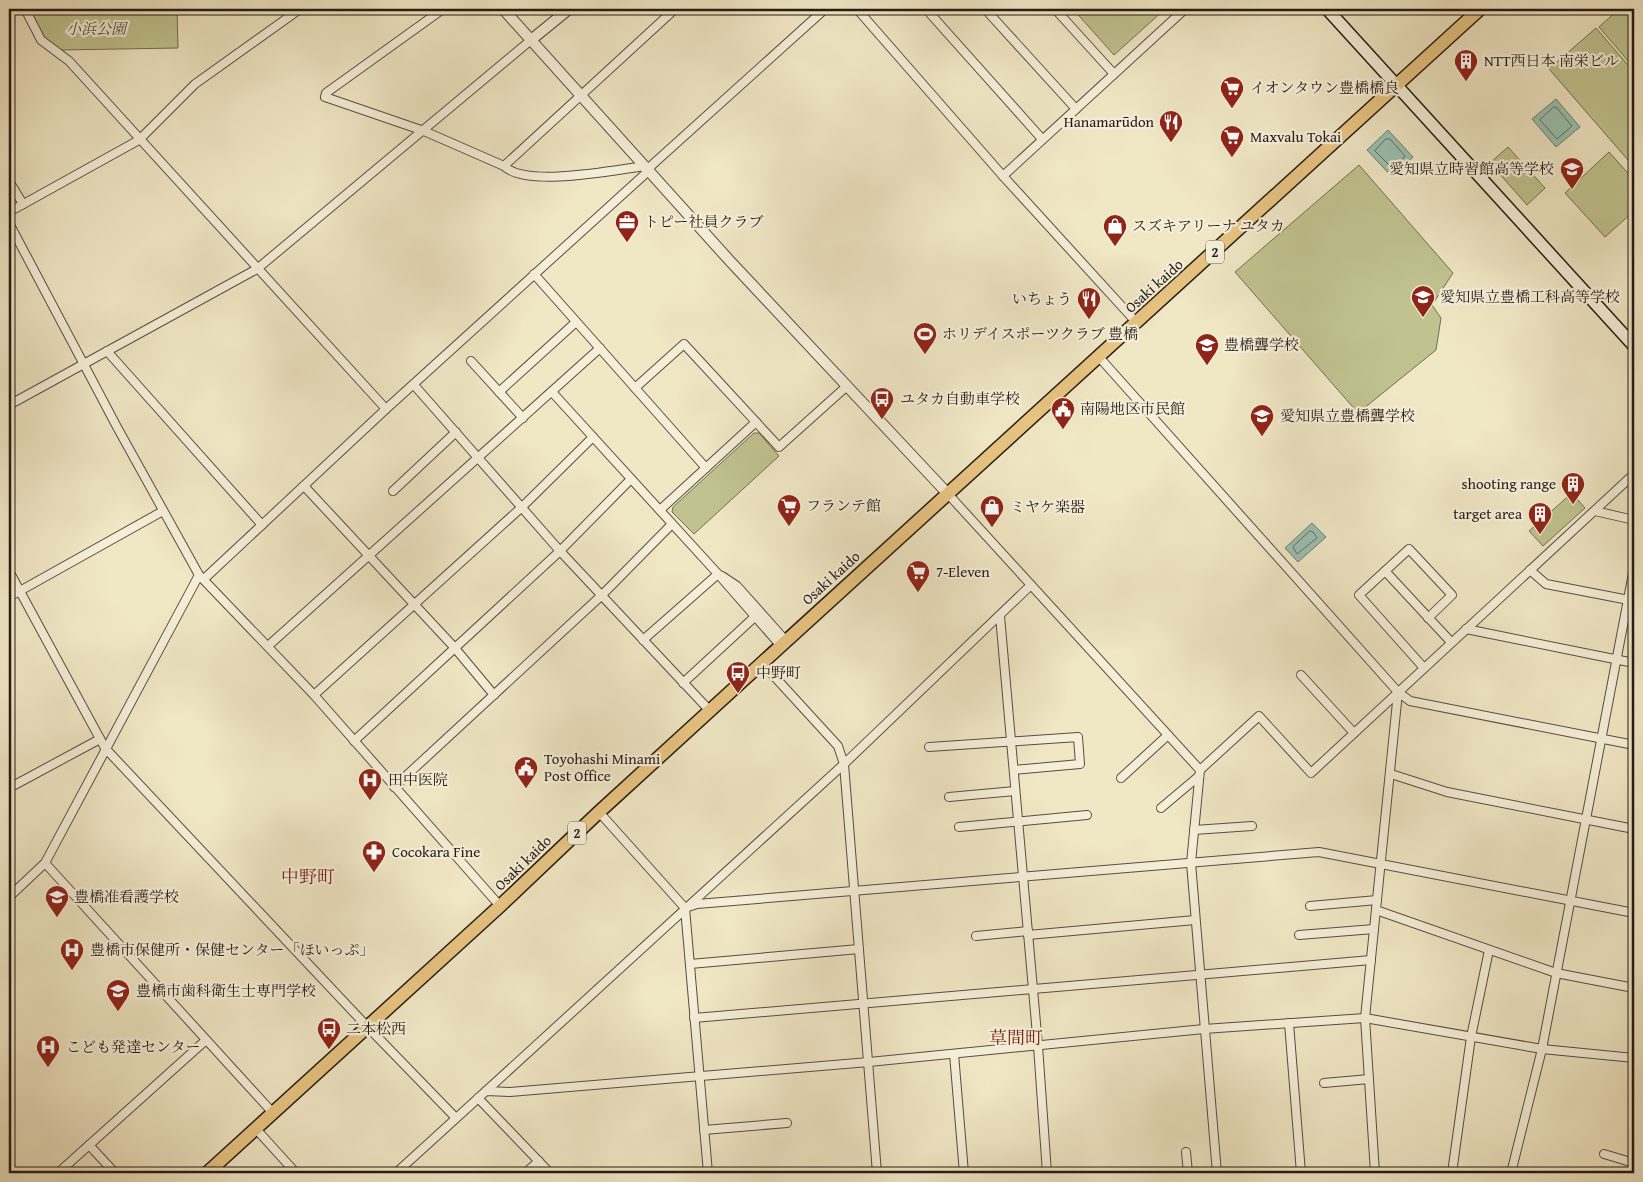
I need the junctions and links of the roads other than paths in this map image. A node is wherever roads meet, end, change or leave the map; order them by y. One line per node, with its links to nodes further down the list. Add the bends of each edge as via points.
1 (26, 9): 22 (street, via 41,40 69,61)
2 (300, 9): 22 (street, via 195,84)
3 (443, 9): 20 (street, via 326,93 325,97)
4 (503, 9): 15 (street)
5 (569, 9): 15 (street)
6 (675, 9): 18 (street)
7 (825, 9): 24 (street)
8 (857, 9): 25 (street)
9 (926, 9): 21 (street)
10 (985, 9): 19 (street)
11 (1055, 9): 16 (street)
12 (1185, 9): 16 (street)
13 (1327, 9): 17 (main road)
14 (1480, 9): 17 (main road, Osaki kaido / 2)
15 (531, 40): 18 (street); 20 (street)
16 (1114, 74): 19 (street)
17 (1396, 86): 33 (main road, Osaki kaido / 2); 34 (main road)
18 (581, 95): 23 (street); 24 (street)
19 (1076, 109): 21 (street)
20 (424, 131): 23 (street); 30 (street)
21 (1042, 139): 25 (street)
22 (139, 140): 27 (street); 30 (street)
23 (504, 166): 24 (street, via 509,171 548,178)
24 (647, 168): 31 (street); 41 (street, via 728,260)
25 (1004, 176): 33 (street)
26 (9, 181): 27 (street)
27 (23, 204): 28 (street)
28 (9, 212)
29 (9, 223): 39 (street)
30 (257, 269): 36 (street); 46 (street)
31 (534, 274): 32 (street); 40 (street)
32 (576, 322): 35 (street); 43 (street)
33 (1138, 323): 37 (main road, Osaki kaido / 2)
34 (1634, 346)
35 (600, 348): 42 (street); 44 (street)
36 (107, 351): 39 (street); 63 (street)
37 (1099, 358): 57 (main road, Osaki kaido / 2); 94 (street)
38 (471, 361): 43 (street)
39 (85, 363): 45 (street); 60 (street)
40 (414, 385): 46 (street); 49 (street)
41 (847, 386): 48 (street, via 779,447); 57 (street)
42 (635, 388): 48 (street, via 684,344); 52 (street)
43 (499, 392): 47 (street)
44 (552, 392): 47 (street); 50 (street)
45 (9, 405)
46 (386, 409): 55 (street)
47 (523, 418): 51 (street)
48 (756, 422): 52 (street)
49 (456, 432): 51 (street); 56 (street)
50 (593, 437): 54 (street); 58 (street)
51 (478, 458): 58 (street); 66 (street)
52 (706, 468): 59 (street)
53 (1634, 474): 61 (street)
54 (631, 479): 59 (street); 65 (street)
55 (304, 486): 63 (street); 66 (street)
56 (393, 491)
57 (948, 494): 73 (street); 85 (main road, Osaki kaido / 2)
58 (522, 506): 65 (street); 78 (street)
59 (660, 510): 64 (street)
60 (164, 511): 72 (street); 74 (street)
61 (1594, 511): 62 (street); 69 (street)
62 (1634, 520)
63 (262, 524): 72 (street)
64 (672, 524): 71 (street); 75 (street)
65 (560, 551): 75 (street); 87 (street)
66 (369, 556): 78 (street); 86 (street)
67 (1634, 568): 77 (street)
68 (9, 570): 74 (street)
69 (1530, 570): 77 (street, via 1546,584); 82 (street)
70 (1385, 571): 81 (street); 81 (street, via 1409,549 1452,595); 91 (street, via 1359,595)
71 (718, 574): 79 (street, via 737,586); 83 (street)
72 (202, 577): 86 (street); 106 (street)
73 (1031, 584): 80 (street); 99 (street)
74 (20, 591): 76 (street); 101 (street)
75 (602, 596): 83 (street); 96 (street)
76 (9, 597)
77 (1631, 600): 88 (street)
78 (414, 603): 87 (street); 95 (street)
79 (758, 614): 85 (street); 93 (street)
80 (1000, 616): 103 (street); 107 (street)
81 (1428, 618): 84 (street)
82 (1466, 629): 84 (street); 88 (street)
83 (643, 640): 93 (street)
84 (1451, 642): 91 (street)
85 (784, 643): 89 (main road, Osaki kaido / 2)
86 (268, 646): 95 (street)
87 (454, 647): 96 (street); 102 (street)
88 (1617, 660): 90 (street); 100 (street)
89 (762, 662): 97 (main road, Osaki kaido / 2); 107 (street, via 838,746)
90 (1634, 663)
91 (1424, 668): 94 (street)
92 (1300, 675): 98 (street)
93 (683, 683): 97 (street)
94 (1398, 692): 98 (street); 100 (street, via 1410,701); 110 (street)
95 (314, 695): 102 (street)
96 (494, 695): 112 (street)
97 (711, 712): 117 (main road, Osaki kaido / 2)
98 (1354, 733): 109 (street, via 1310,773 1259,716)
99 (1168, 735): 109 (street); 111 (street)
100 (1603, 739): 104 (street); 120 (street)
101 (100, 740): 106 (street); 113 (street)
102 (354, 741): 112 (street)
103 (1011, 742): 105 (street); 108 (street); 108 (street, via 1078,737 1080,764)
104 (1634, 745)
105 (929, 747)
106 (105, 748): 125 (street); 155 (street)
107 (844, 764): 129 (street); 135 (street)
108 (1014, 770): 114 (street)
109 (1200, 773): 116 (street); 124 (street)
110 (1391, 774): 120 (street, via 1447,792); 127 (street)
111 (1121, 778)
112 (394, 787): 133 (street)
113 (9, 788)
114 (1015, 791): 115 (street); 119 (street)
115 (949, 797)
116 (1161, 808)
117 (599, 812): 133 (main road, Osaki kaido / 2); 135 (street)
118 (1087, 814): 119 (street)
119 (1018, 820): 122 (street); 128 (street)
120 (1587, 820): 123 (street); 132 (street)
121 (1252, 826): 124 (street)
122 (959, 827)
123 (1634, 829)
124 (1194, 830): 126 (street)
125 (45, 863): 130 (street); 158 (street)
126 (1191, 864): 127 (street, via 1320,852); 128 (street); 138 (street)
127 (1382, 864): 131 (street); 132 (street)
128 (1023, 877): 129 (street); 140 (street)
129 (854, 892): 135 (street, via 697,904); 143 (street)
130 (9, 897)
131 (1377, 900): 134 (street); 136 (street)
132 (1571, 900): 137 (street); 147 (street)
133 (500, 906): 155 (main road, Osaki kaido / 2)
134 (1310, 906)
135 (685, 908): 146 (street); 167 (street)
136 (1376, 910): 139 (street); 144 (street)
137 (1634, 913)
138 (1195, 920): 140 (street); 148 (street)
139 (1374, 929): 141 (street); 145 (street)
140 (1028, 933): 142 (street); 150 (street)
141 (1299, 935)
142 (976, 936)
143 (859, 949): 146 (street); 151 (street)
144 (1489, 950): 147 (street); 157 (street)
145 (1371, 960): 148 (street); 153 (street)
146 (690, 964): 152 (street)
147 (1556, 973): 149 (street); 160 (street)
148 (1200, 974): 150 (street); 156 (street)
149 (1634, 988)
150 (1033, 989): 151 (street); 159 (street)
151 (864, 1004): 152 (street); 163 (street)
152 (694, 1018): 164 (street)
153 (1365, 1018): 154 (street); 157 (street); 165 (street)
154 (1289, 1023): 156 (street); 194 (street)
155 (368, 1026): 169 (main road, Osaki kaido / 2); 170 (street)
156 (1204, 1029): 159 (street); 193 (street)
157 (1471, 1037): 160 (street); 196 (street)
158 (206, 1040): 169 (street); 174 (street)
159 (1038, 1046): 161 (street); 191 (street)
160 (1542, 1049): 162 (street); 197 (street)
161 (954, 1054): 163 (street); 190 (street)
162 (1634, 1058)
163 (869, 1062): 164 (street); 189 (street)
164 (699, 1074): 167 (street, via 510,1092); 173 (street)
165 (1369, 1079): 166 (street); 195 (street)
166 (1324, 1084)
167 (486, 1091): 168 (street)
168 (478, 1098): 170 (street); 177 (street)
169 (273, 1113): 172 (main road, Osaki kaido / 2)
170 (455, 1117): 183 (street)
171 (787, 1123): 173 (street)
172 (256, 1129): 181 (main road, Osaki kaido / 2); 182 (street)
173 (704, 1130): 186 (street)
174 (89, 1145): 179 (street); 180 (street)
175 (1186, 1152): 192 (street)
176 (1604, 1154): 178 (street)
177 (538, 1160): 184 (street); 185 (street)
178 (1634, 1164)
179 (58, 1173)
180 (115, 1173)
181 (207, 1173)
182 (296, 1173)
183 (396, 1173)
184 (525, 1173)
185 (550, 1173)
186 (708, 1173)
187 (811, 1173): 188 (street)
188 (842, 1173)
189 (877, 1173)
190 (964, 1173)
191 (1047, 1173)
192 (1188, 1173)
193 (1217, 1173)
194 (1301, 1173)
195 (1375, 1173)
196 (1452, 1173)
197 (1511, 1173)

